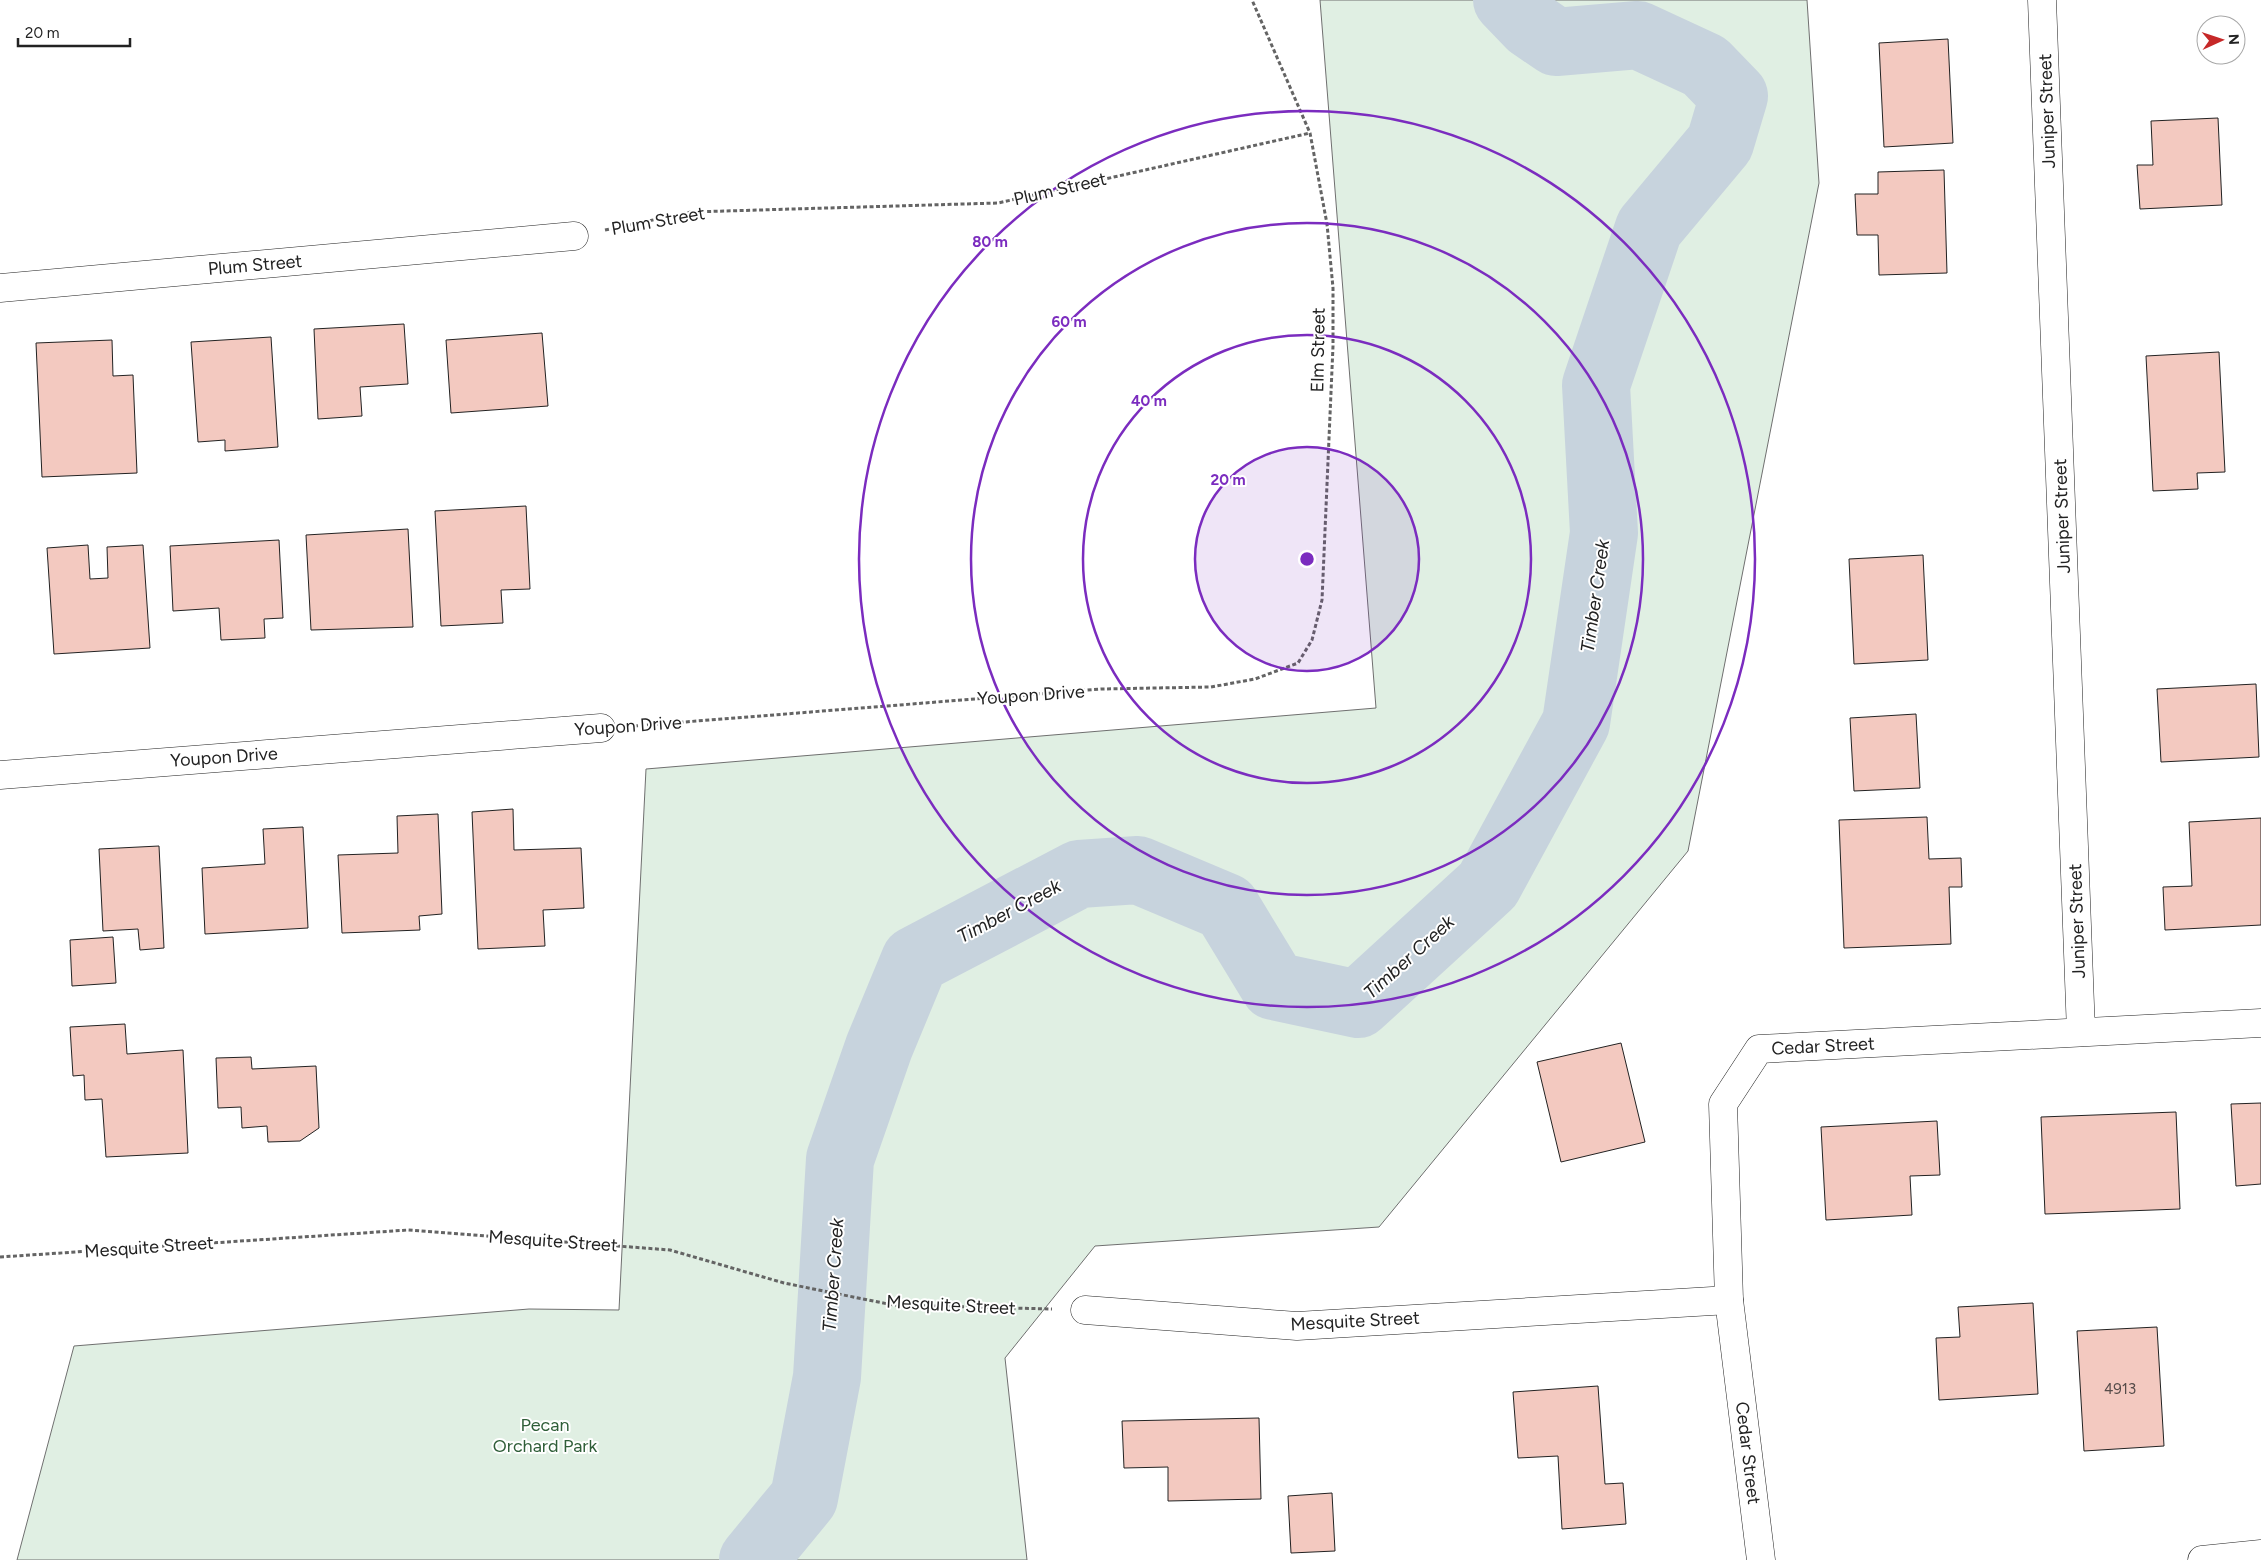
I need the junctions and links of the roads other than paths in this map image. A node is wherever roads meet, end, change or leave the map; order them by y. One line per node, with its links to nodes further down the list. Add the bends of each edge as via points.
1 (2042, 0): 7 (street, Juniper Street)
2 (574, 236): 3 (street, Plum Street)
3 (0, 288)
4 (600, 728): 5 (street, Youpon Drive)
5 (0, 775)
6 (2261, 1023): 7 (street, Cedar Street)
7 (2081, 1032): 8 (street, Cedar Street, via 1758,1049 1723,1104)
8 (1729, 1300): 9 (street, Mesquite Street, via 1297,1326); 11 (street, Cedar Street)
9 (1085, 1310)
10 (2261, 1554): 12 (street)
11 (1762, 1560)
12 (2202, 1560)

